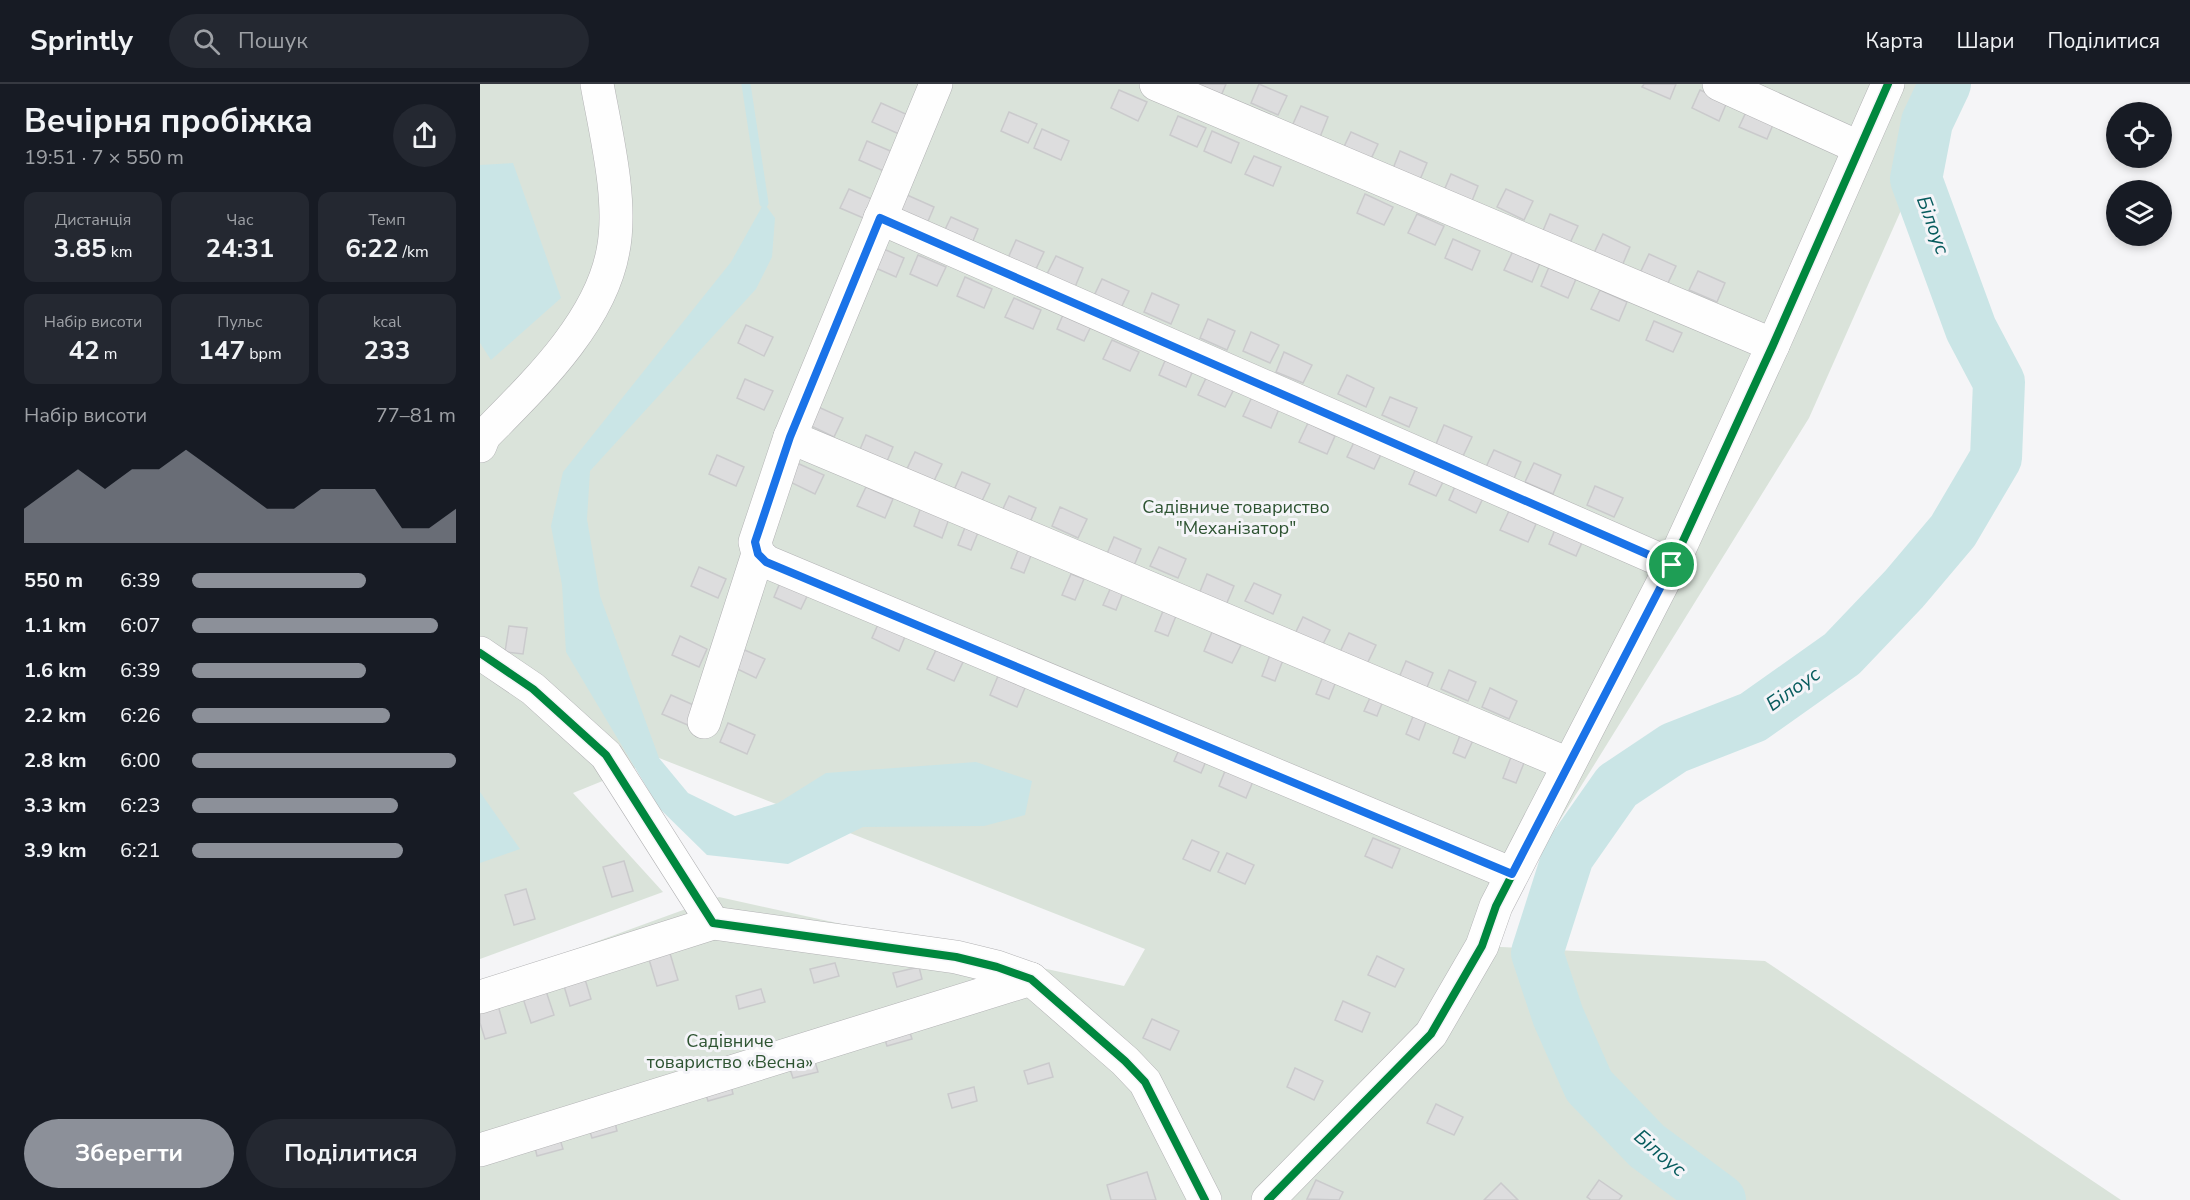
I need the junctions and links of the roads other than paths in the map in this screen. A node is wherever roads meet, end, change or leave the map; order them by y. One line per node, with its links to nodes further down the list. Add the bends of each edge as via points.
1 (597, 84): 10 (street, via 615,184 614,251 597,302 540,378 484,436)
2 (936, 84): 7 (street)
3 (1156, 84): 8 (street)
4 (1719, 84): 6 (street)
5 (1888, 84): 6 (street)
6 (1858, 147): 8 (street)
7 (880, 218): 9 (street); 12 (street)
8 (1773, 345): 12 (street)
9 (790, 437): 11 (street, via 755,542); 15 (street)
10 (480, 446)
11 (758, 554): 14 (street); 16 (street, via 766,562)
12 (1672, 565): 15 (street)
13 (480, 654): 17 (street, via 533,689 606,755)
14 (704, 722)
15 (1568, 764): 16 (street)
16 (1512, 874): 22 (street, via 1482,946 1431,1034)
17 (713, 923): 18 (street, via 956,957); 19 (street)
18 (1031, 979): 20 (street); 21 (street, via 1145,1082)
19 (480, 997)
20 (480, 1149)
21 (1205, 1200)
22 (1269, 1200)

